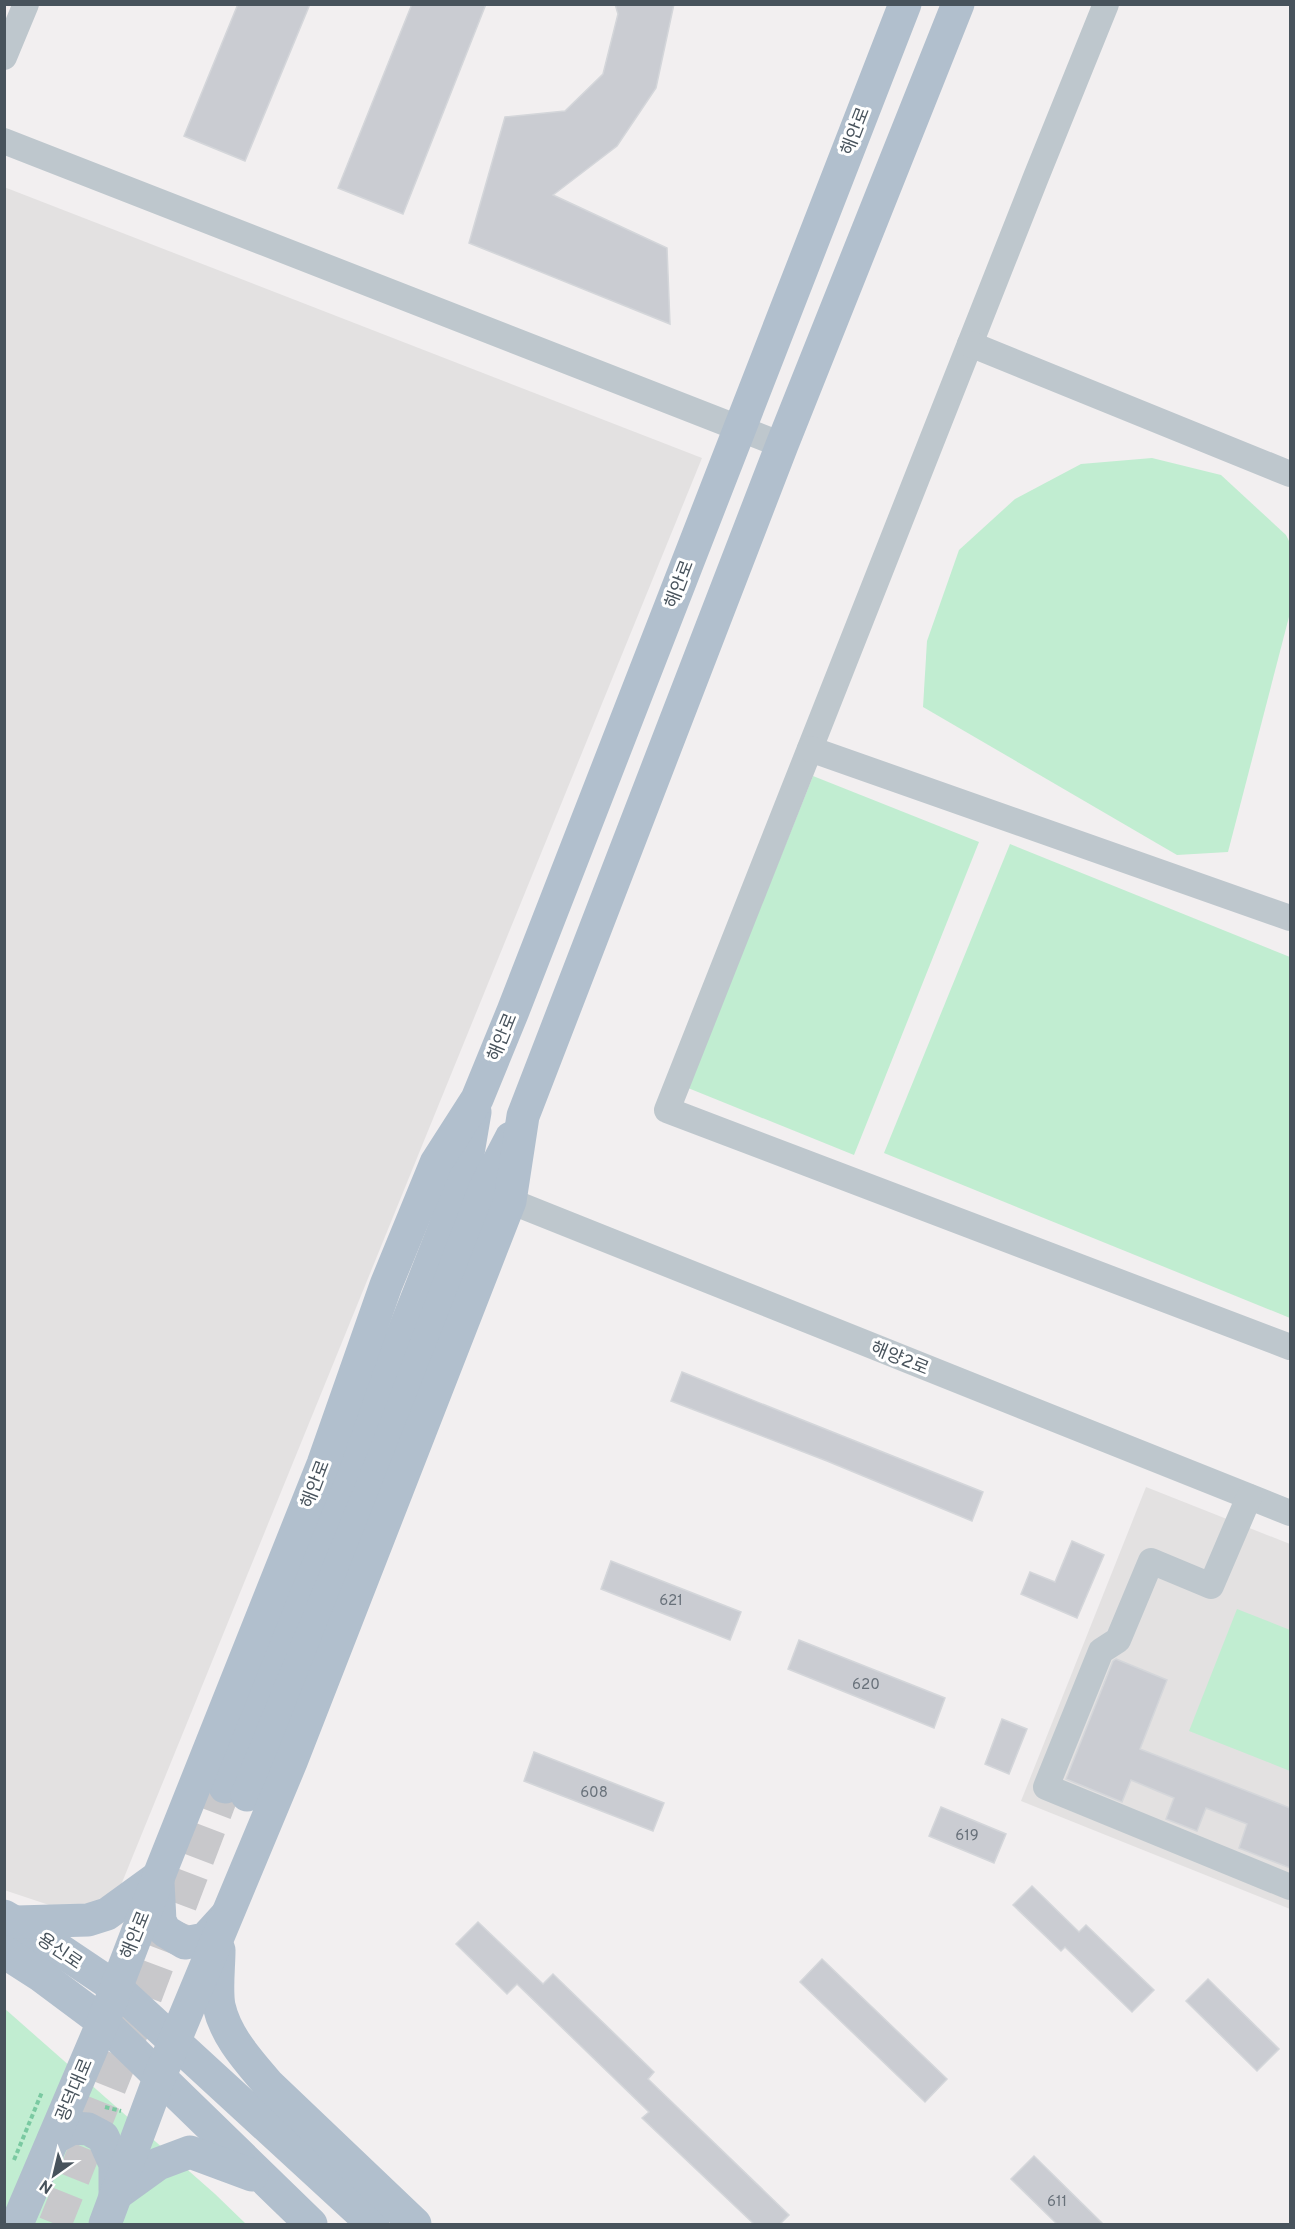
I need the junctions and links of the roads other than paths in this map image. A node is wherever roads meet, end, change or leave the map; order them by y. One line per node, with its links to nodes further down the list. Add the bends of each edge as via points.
1 (26, 4): 5 (street)
2 (905, 4): 8 (main road, 해안로)
3 (958, 4): 9 (main road)
4 (1106, 4): 7 (street)
5 (4, 57)
6 (4, 141): 8 (street)
7 (970, 344): 10 (street); 11 (street)
8 (739, 428): 9 (street); 13 (main road, 해안로)
9 (782, 445): 14 (main road)
10 (1290, 474)
11 (810, 749): 12 (street); 16 (street, via 667,1110)
12 (1290, 918)
13 (477, 1099): 14 (main road, via 465,1171 236,1791 383,1459 485,1188); 19 (main road, 해안로, via 436,1163 402,1245 323,1464)
14 (523, 1116): 15 (main road)
15 (510, 1201): 17 (street, 해양2로); 22 (main road)
16 (1290, 1347)
17 (1249, 1497): 18 (street, 해양2로); 20 (street, via 1211,1586 1151,1561 1118,1640 1101,1651 1046,1787)
18 (1290, 1513)
19 (158, 1877): 21 (main road, via 107,1914 88,1920); 22 (main road, via 160,1921 165,1931 185,1943); 24 (main road, 해안로)
20 (1290, 1887)
21 (11, 1919): 24 (main road, 용신로)
22 (223, 1930): 26 (main road); 34 (main road, via 219,2005 229,2033 268,2084)
23 (4, 1953): 25 (main road, 용신로)
24 (115, 1987): 25 (main road, 광덕대로); 26 (main road)
25 (103, 2022): 27 (main road, 용신로); 28 (main road, 광덕대로)
26 (174, 2042): 27 (main road); 33 (main road)
27 (160, 2076): 29 (main road); 30 (main road)
28 (54, 2138): 30 (main road, via 73,2128 88,2129 104,2137 115,2164); 31 (main road, 광덕대로)
29 (264, 2180): 30 (main road, via 190,2152 158,2164); 32 (main road)
30 (110, 2210)
31 (16, 2224)
32 (311, 2224)
33 (373, 2224)
34 (415, 2224)

